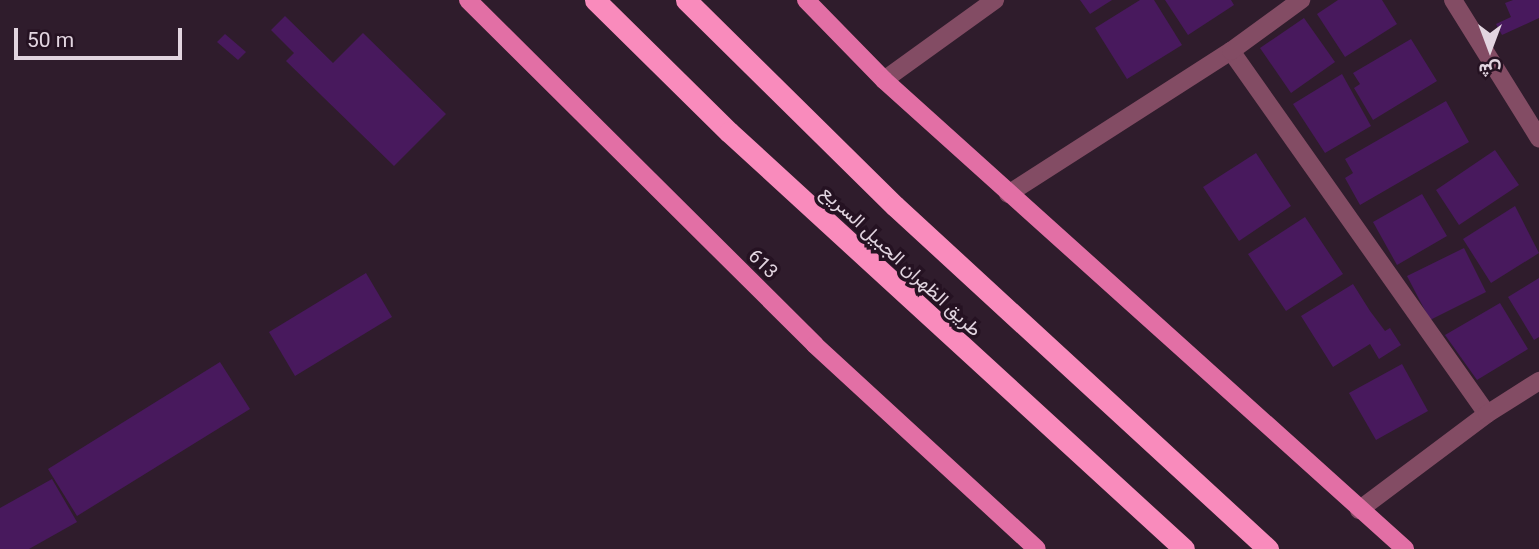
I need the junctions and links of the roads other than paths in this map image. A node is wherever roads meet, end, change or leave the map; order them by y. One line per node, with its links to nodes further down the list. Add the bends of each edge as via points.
1 (468, 0): 15 (main road, 613, via 816,345)
2 (595, 0): 16 (highway, طريق الظهران الجبيل السريع, via 749,150)
3 (686, 0): 17 (highway, طريق الظهران الجبيل السريع, via 895,206)
4 (806, 0): 9 (main road)
5 (995, 0): 9 (street)
6 (1301, 0): 8 (street)
7 (1453, 0): 10 (street)
8 (1231, 51): 11 (street); 13 (street)
9 (884, 80): 11 (main road)
10 (1539, 138)
11 (1008, 194): 14 (main road)
12 (1539, 381): 13 (street)
13 (1487, 414): 14 (street)
14 (1359, 510): 18 (main road)
15 (1037, 549)
16 (1184, 549)
17 (1268, 549)
18 (1405, 549)

